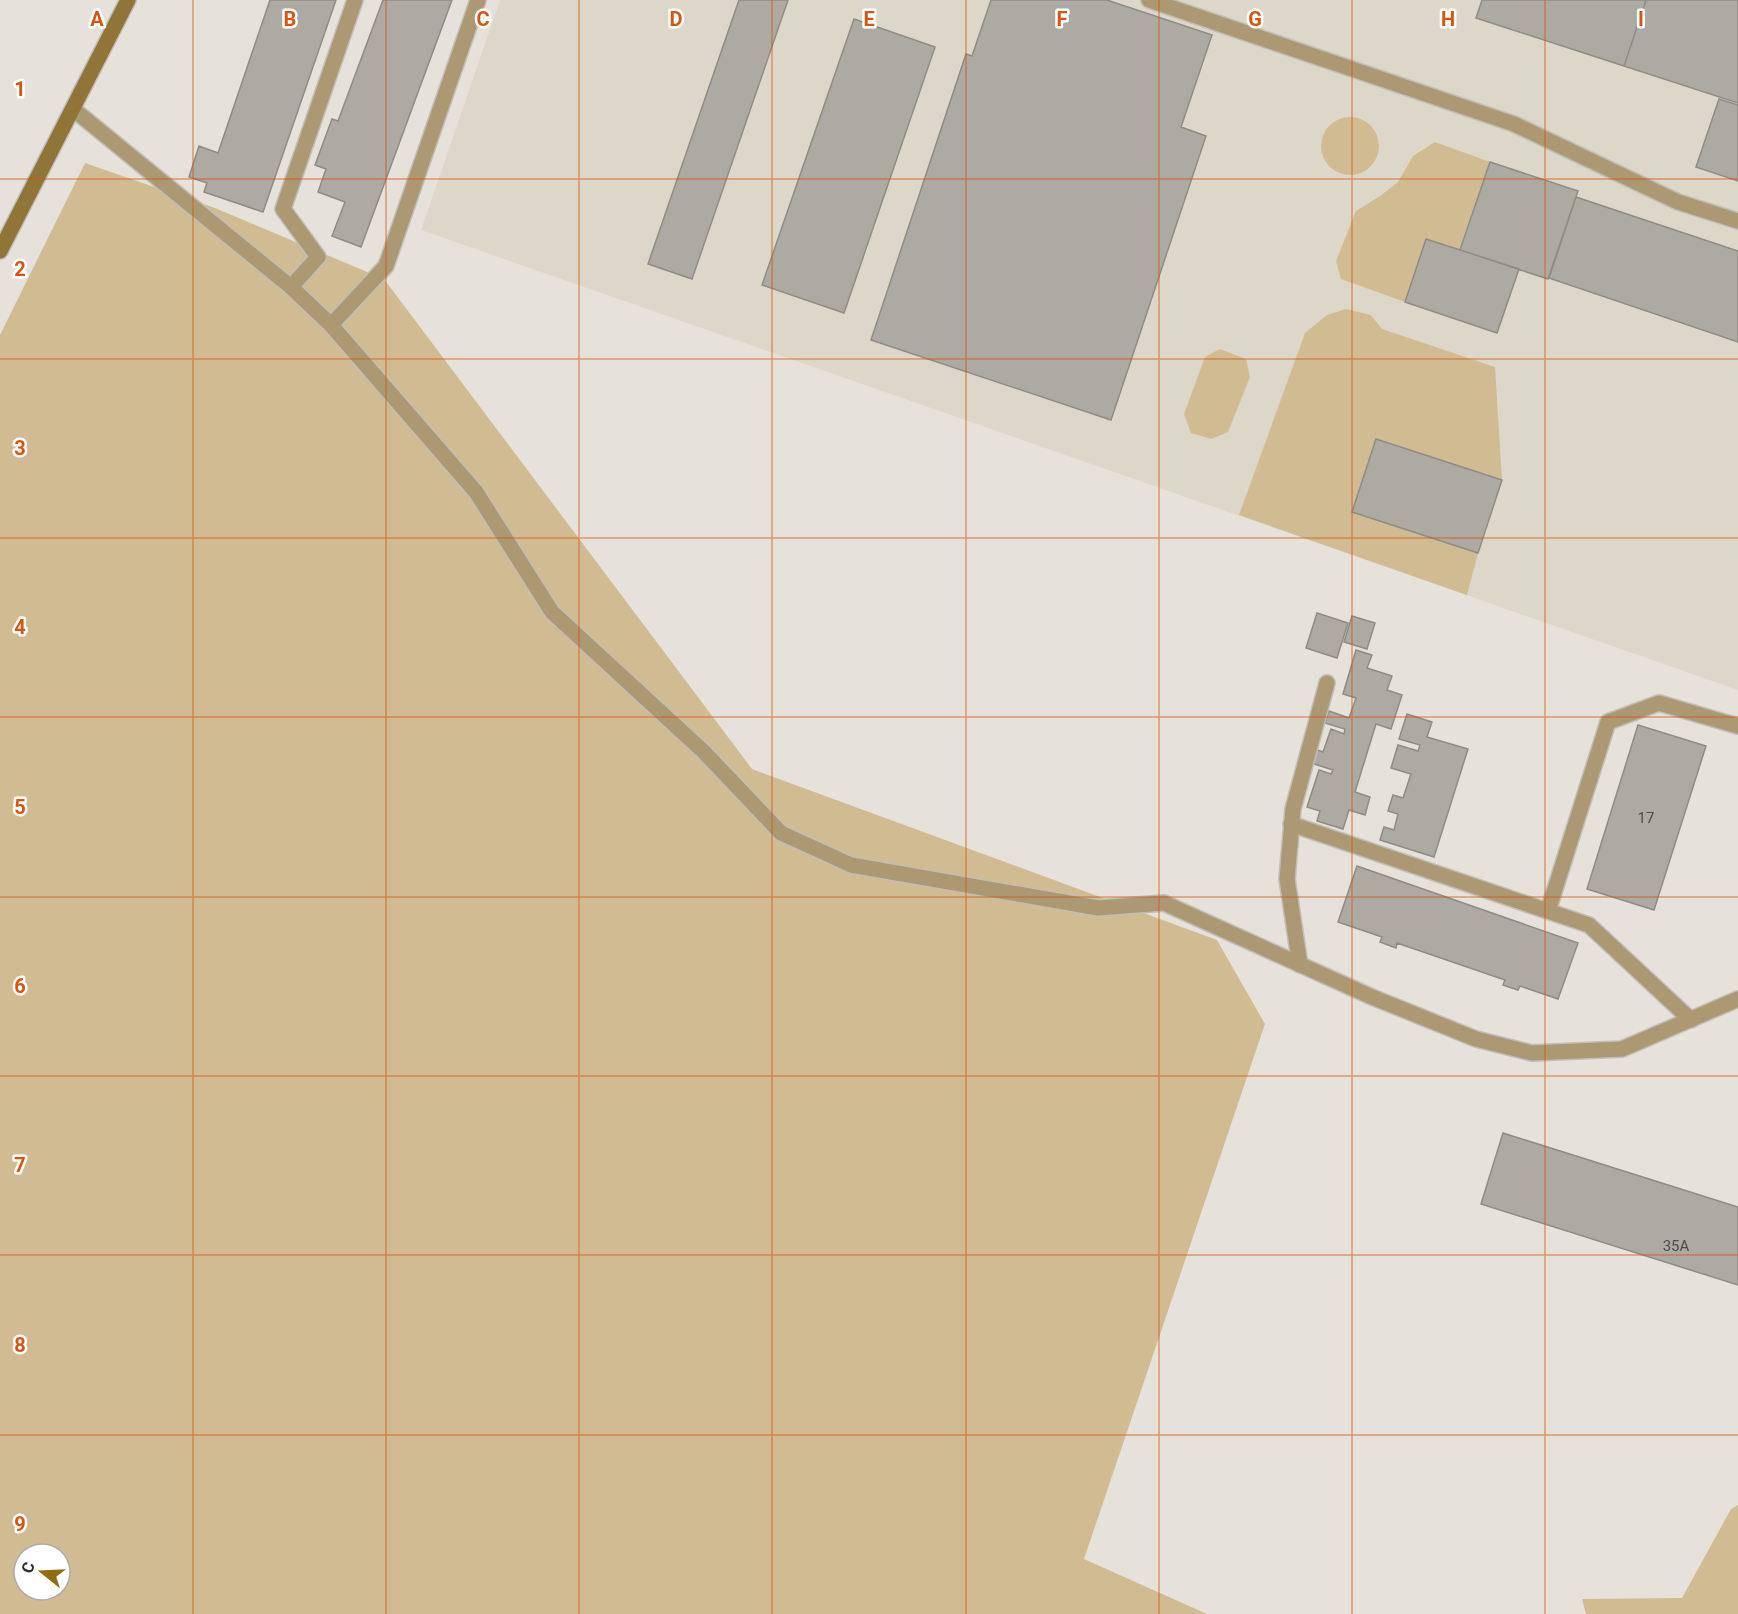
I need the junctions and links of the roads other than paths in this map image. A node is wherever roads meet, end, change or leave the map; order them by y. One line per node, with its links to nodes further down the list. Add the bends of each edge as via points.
1 (128, 0): 5 (main road)
2 (355, 0): 8 (street, via 283,209 318,257)
3 (478, 0): 9 (street, via 386,266)
4 (1149, 0): 6 (street, via 1514,124 1678,202)
5 (72, 109): 7 (main road); 8 (street)
6 (1738, 221)
7 (0, 251)
8 (291, 287): 9 (street)
9 (332, 325): 14 (street, via 476,492 552,612 704,752 781,833 851,865 1098,908 1164,903)
10 (1328, 683): 12 (street)
11 (1738, 726): 13 (street, via 1659,703 1608,722)
12 (1291, 824): 13 (street); 14 (street, via 1287,879)
13 (1548, 911): 16 (street, via 1589,925)
14 (1300, 965): 16 (street, via 1476,1040 1532,1053 1622,1048)
15 (1738, 999): 16 (street)
16 (1691, 1020)

